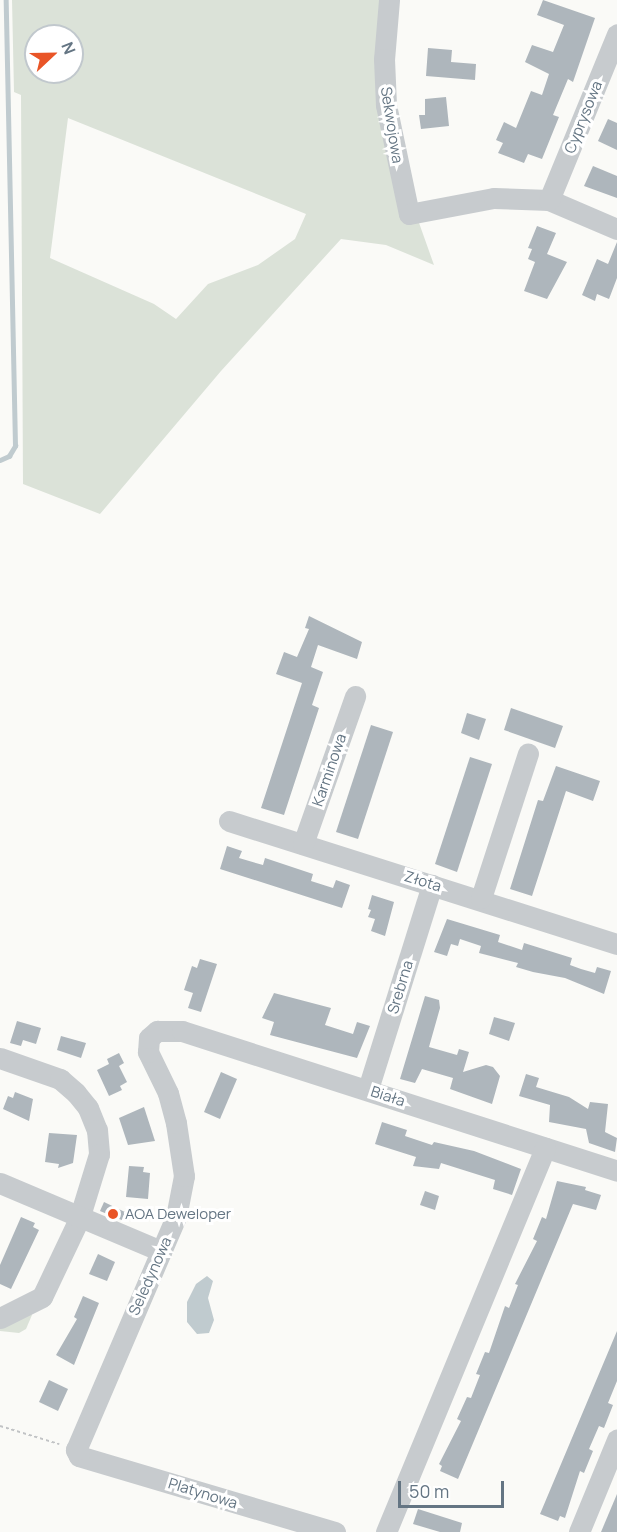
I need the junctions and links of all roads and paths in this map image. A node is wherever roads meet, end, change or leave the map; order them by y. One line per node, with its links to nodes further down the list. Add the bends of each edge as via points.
1 (389, 0): 3 (street, Sekwojowa, via 384,59 386,105 409,214 494,198)
2 (617, 34): 3 (street, Cyprysowa)
3 (549, 200): 4 (street)
4 (617, 229)
5 (355, 696): 8 (street, Karminowa)
6 (528, 753): 10 (street)
7 (229, 821): 8 (street, Złota)
8 (303, 844): 9 (street, Złota)
9 (432, 885): 10 (street, Złota); 14 (street, Srebrna)
10 (481, 898): 11 (street, Złota)
11 (617, 944)
12 (157, 1031): 14 (street, Biała, via 182,1031); 19 (street, Seledynowa, via 149,1038 148,1052 168,1093 184,1176 176,1217)
13 (0, 1058): 18 (street, via 60,1079 88,1108 97,1130 99,1154)
14 (368, 1089): 15 (street, Biała)
15 (545, 1148): 16 (street, Biała); 25 (street)
16 (617, 1171)
17 (0, 1183): 18 (street)
18 (79, 1219): 19 (street); 20 (street, via 42,1297)
19 (161, 1251): 23 (street, Seledynowa)
20 (0, 1318)
21 (0, 1426): 23 (path)
22 (617, 1440): 26 (street)
23 (76, 1450): 24 (street, Platynowa, via 79,1456)
24 (335, 1532)
25 (386, 1532)
26 (579, 1532)

